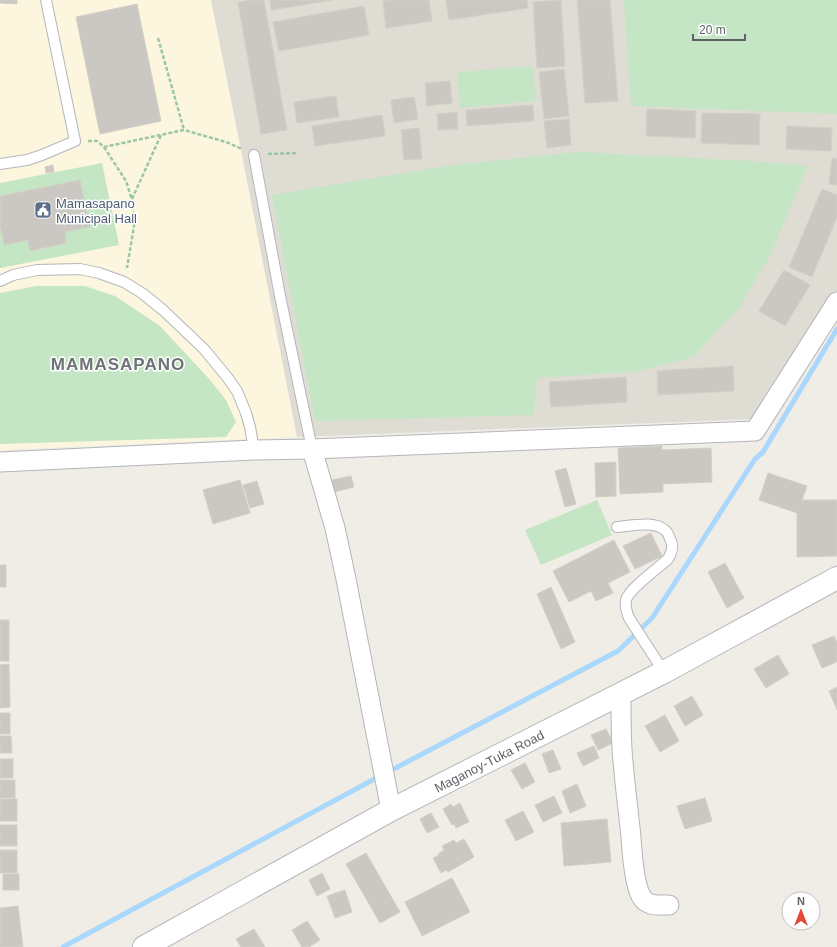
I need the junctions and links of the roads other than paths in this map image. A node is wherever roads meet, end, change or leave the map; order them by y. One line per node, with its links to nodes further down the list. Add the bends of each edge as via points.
1 (46, 0): 3 (lane, via 75,141 27,160)
2 (254, 155): 6 (lane)
3 (0, 164)
4 (0, 281): 7 (lane, via 13,275 37,270 80,269 99,272 142,293 204,349 227,377 246,413)
5 (837, 302): 6 (street, via 755,431)
6 (312, 448): 7 (street); 13 (street, via 345,572)
7 (254, 450): 8 (street)
8 (0, 462)
9 (617, 527): 11 (lane, via 657,525 666,531 672,542 673,549 668,559 633,588 626,600 629,618)
10 (837, 578): 11 (main road, Maganoy-Tuka Road)
11 (664, 672): 12 (main road, Maganoy-Tuka Road)
12 (621, 694): 13 (main road, Maganoy-Tuka Road); 14 (street, via 622,750 638,886 646,902)
13 (391, 810): 15 (main road, Maganoy-Tuka Road)
14 (669, 905)
15 (144, 947)

